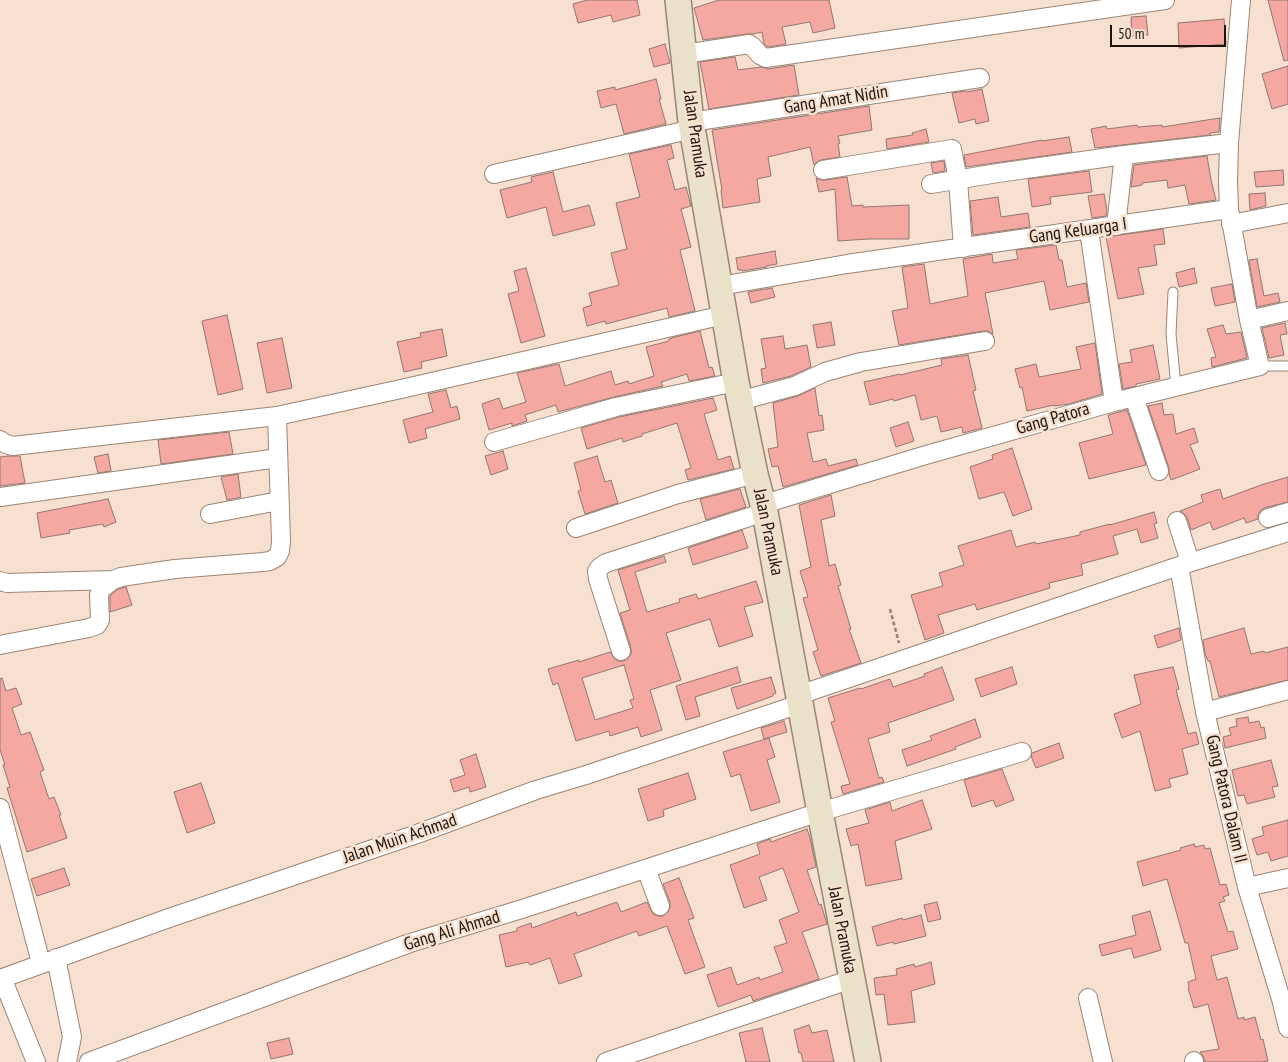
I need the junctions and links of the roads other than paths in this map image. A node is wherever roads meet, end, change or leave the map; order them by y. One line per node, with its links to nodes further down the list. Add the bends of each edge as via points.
1 (678, 0): 4 (street, Jalan Pramuka)
2 (1165, 0): 4 (street, via 766,58 749,44)
3 (1242, 0): 7 (street)
4 (684, 54): 6 (street, Jalan Pramuka)
5 (980, 78): 6 (street, Gang Amat Nidin)
6 (692, 125): 10 (street, Gang Amat Nidin); 18 (street, Jalan Pramuka)
7 (1229, 143): 8 (street); 14 (street)
8 (1124, 155): 11 (street); 15 (street)
9 (822, 170): 11 (street, via 952,149)
10 (494, 174)
11 (958, 180): 12 (street); 17 (street)
12 (931, 184)
13 (1288, 213): 14 (street, Gang Keluarga I)
14 (1230, 216): 15 (street, Gang Keluarga I); 22 (street)
15 (1116, 226): 16 (street, Gang Keluarga I)
16 (1089, 230): 17 (street, Gang Keluarga I); 29 (street)
17 (963, 248): 18 (street, Gang Keluarga I)
18 (720, 286): 21 (street, Jalan Pramuka)
19 (1173, 292): 26 (lane, via 1171,334)
20 (1288, 311): 22 (street)
21 (724, 315): 27 (street, Jalan Pramuka); 30 (street)
22 (1249, 320): 24 (street)
23 (985, 341): 27 (street, via 861,362 825,372 795,386)
24 (1260, 366): 25 (lane); 26 (street, Gang Patora)
25 (1288, 366)
26 (1176, 387): 28 (street, Gang Patora)
27 (738, 392): 32 (street, via 616,407); 35 (street, Jalan Pramuka)
28 (1134, 397): 29 (street, Gang Patora); 34 (street)
29 (1114, 402): 38 (street, Gang Patora, via 926,455)
30 (277, 416): 31 (street, via 13,446); 33 (street)
31 (0, 440)
32 (494, 442)
33 (278, 458): 36 (street); 37 (street)
34 (1159, 471)
35 (755, 474): 38 (street, Jalan Pramuka); 43 (street, via 678,494)
36 (0, 496)
37 (279, 500): 40 (street); 46 (street, via 280,550 270,561 175,569)
38 (764, 508): 49 (street, Gang Patora, via 600,567 598,579); 51 (street, Jalan Pramuka)
39 (1288, 512): 41 (street)
40 (210, 514)
41 (1268, 518)
42 (1177, 521): 45 (street, Gang Patora Dalam II)
43 (576, 528)
44 (1288, 532): 45 (street)
45 (1185, 564): 51 (street, via 903,659); 52 (street, Gang Patora Dalam II)
46 (113, 580): 47 (street); 48 (street, via 101,589 98,625)
47 (0, 581)
48 (0, 645)
49 (621, 651)
50 (1288, 690): 52 (street)
51 (800, 699): 55 (street, Jalan Pramuka); 60 (street, Jalan Muin Achmad)
52 (1205, 712): 58 (street, Gang Patora Dalam II)
53 (1022, 752): 55 (street, Gang Ali Ahmad)
54 (0, 808): 60 (street)
55 (820, 812): 56 (street, Gang Ali Ahmad); 62 (street, Jalan Pramuka)
56 (646, 868): 59 (street); 68 (street, Gang Ali Ahmad, via 410,943)
57 (1288, 878): 58 (street)
58 (1247, 887): 64 (street, Gang Patora Dalam II)
59 (660, 906)
60 (48, 961): 61 (street, Jalan Muin Achmad); 67 (street, via 72,1037)
61 (1, 978): 66 (street)
62 (852, 979): 69 (street); 70 (street, Jalan Pramuka)
63 (1088, 998): 71 (street)
64 (1284, 998): 65 (street, Gang Patora Dalam II)
65 (1288, 1028)
66 (36, 1062)
67 (67, 1062)
68 (89, 1062)
69 (606, 1062)
70 (868, 1062)
71 (1103, 1062)

